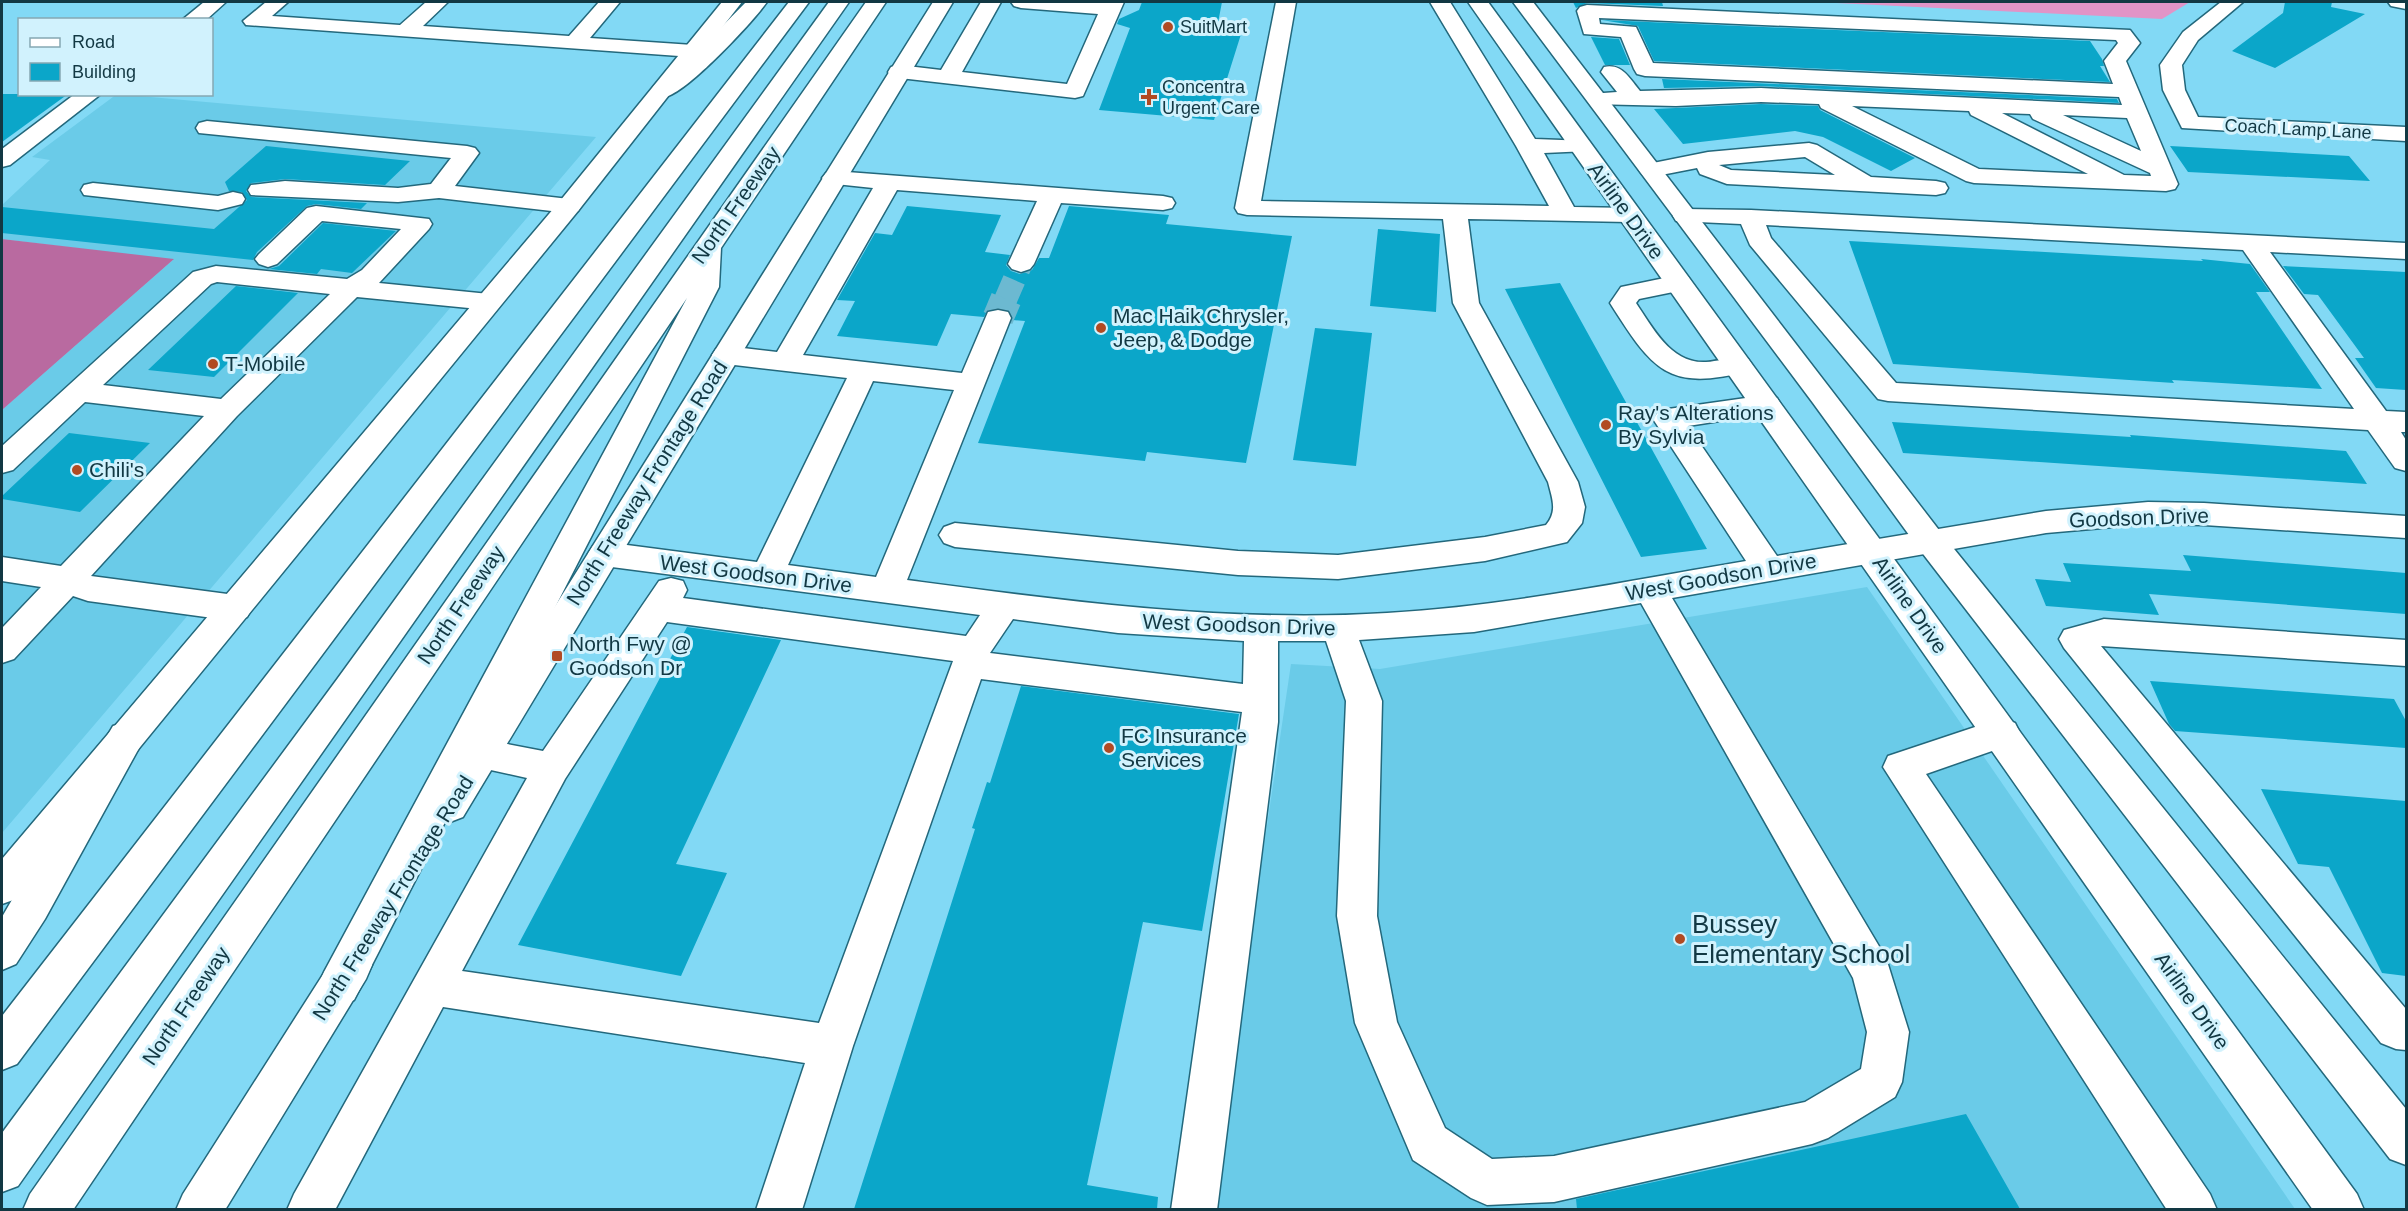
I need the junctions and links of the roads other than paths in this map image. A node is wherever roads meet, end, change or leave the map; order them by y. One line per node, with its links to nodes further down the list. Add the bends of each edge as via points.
1 (216, 2): 21 (main road)
2 (278, 2): 24 (main road, via 253,21)
3 (438, 2): 24 (main road)
4 (610, 2): 26 (main road)
5 (732, 2): 27 (main road)
6 (757, 2): 33 (main road, via 697,65)
7 (799, 2): 120 (main road)
8 (839, 2): 122 (main road, North Freeway)
9 (876, 2): 69 (main road, North Freeway)
10 (943, 2): 29 (main road, North Freeway Frontage Road)
11 (992, 2): 31 (main road)
12 (1021, 2): 20 (main road)
13 (1286, 2): 63 (main road, via 1247,208)
14 (1440, 2): 23 (main road)
15 (1478, 2): 22 (main road, Airline Drive)
16 (1524, 2): 37 (main road, Airline Drive)
17 (2233, 2): 43 (main road, Coach Lamp Lane, via 2190,36 2171,65 2174,90 2190,123)
18 (2398, 2): 19 (main road)
19 (2406, 3)
20 (1112, 5): 31 (main road, via 1075,91)
21 (195, 18)
22 (1492, 21): 23 (main road); 28 (main road, Airline Drive)
23 (1453, 23): 44 (main road)
24 (405, 32): 26 (main road)
25 (1633, 40): 32 (main road); 32 (main road, via 1645,69); 32 (main road, via 1591,30 1587,11 2123,34 2129,44)
26 (574, 43): 27 (main road)
27 (693, 51): 33 (main road)
28 (1521, 62): 37 (main road, via 1542,70 1557,88 1575,98); 45 (main road, Airline Drive)
29 (899, 72): 31 (main road); 50 (main road, North Freeway Frontage Road)
30 (1612, 72): 35 (main road)
31 (948, 77)
32 (2126, 82): 41 (main road); 48 (main road)
33 (662, 91): 62 (main road)
34 (87, 96): 46 (main road)
35 (1634, 98): 36 (main road); 37 (main road)
36 (1819, 98): 38 (main road); 51 (main road, via 1974,176)
37 (1598, 99): 47 (main road, Airline Drive)
38 (1868, 100): 39 (main road); 51 (main road)
39 (1921, 102): 40 (main road); 52 (main road)
40 (1967, 104): 41 (main road); 54 (main road)
41 (2026, 107): 48 (main road)
42 (207, 128): 58 (main road, via 466,153)
43 (2406, 134)
44 (1528, 146): 45 (main road); 64 (main road)
45 (1580, 146): 49 (main road, Airline Drive)
46 (2, 160)
47 (1651, 170): 49 (main road); 55 (main road, via 1693,162 1727,177); 66 (main road, Airline Drive)
48 (2162, 170): 54 (main road, via 2166,184)
49 (1602, 177): 65 (main road, Airline Drive)
50 (834, 178): 53 (main road); 77 (main road, North Freeway Frontage Road)
51 (2022, 178): 52 (main road)
52 (2076, 180): 54 (main road)
53 (890, 182): 59 (main road); 78 (main road)
54 (2124, 182)
55 (1936, 188)
56 (93, 190): 60 (main road, via 218,203)
57 (260, 190): 58 (main road, via 398,195)
58 (440, 191): 62 (main road)
59 (1052, 195): 61 (main road); 72 (main road)
60 (233, 199)
61 (1163, 203)
62 (569, 206): 75 (main road)
63 (1455, 212): 64 (main road); 90 (main road, via 1466,303 1563,482 1570,507 1566,523 1556,534 1485,549 1338,567 1238,563)
64 (1566, 214): 65 (main road)
65 (1629, 215): 73 (main road, Airline Drive)
66 (1685, 216): 67 (main road); 91 (main road, Airline Drive)
67 (1751, 217): 68 (main road); 85 (main road, via 1759,240 1888,392)
68 (2250, 243): 70 (main road); 85 (main road)
69 (708, 244): 116 (main road, via 706,287); 123 (main road, North Freeway)
70 (2406, 251)
71 (268, 259): 74 (main road, via 316,213 420,224 371,276)
72 (1021, 264)
73 (1678, 283): 79 (main road, Airline Drive); 79 (main road, via 1630,292 1623,303 1661,357 1679,368 1699,371)
74 (351, 288): 75 (main road); 82 (main road, via 216,274 202,278); 84 (main road)
75 (489, 302): 102 (main road)
76 (998, 318): 81 (main road)
77 (726, 355): 78 (main road); 93 (main road, North Freeway Frontage Road)
78 (785, 362): 80 (main road)
79 (1738, 365): 83 (main road, Airline Drive)
80 (864, 371): 81 (main road); 97 (main road)
81 (972, 383): 100 (main road)
82 (77, 392): 84 (main road); 88 (main road)
83 (1767, 405): 92 (main road, Airline Drive); 96 (main road, via 1668,419)
84 (226, 409): 98 (main road)
85 (2377, 421): 86 (main road); 87 (main road)
86 (2406, 422)
87 (2406, 461)
88 (2, 463)
89 (2406, 527): 91 (main road, Goodson Drive, via 2148,513 2046,522)
90 (955, 535)
91 (1931, 542): 92 (main road, Goodson Drive); 121 (main road, Airline Drive)
92 (1873, 551): 96 (main road, West Goodson Drive); 110 (main road, Airline Drive)
93 (604, 554): 94 (main road, West Goodson Drive); 112 (main road, North Freeway Frontage Road)
94 (688, 565): 97 (main road, West Goodson Drive); 103 (main road)
95 (2, 569): 98 (main road)
96 (1769, 569): 99 (main road, West Goodson Drive)
97 (767, 575): 100 (main road, West Goodson Drive)
98 (70, 579): 102 (main road, via 88,589); 106 (main road)
99 (1650, 589): 105 (main road, West Goodson Drive, via 1474,619); 105 (main road, via 1872,972 1888,1032 1880,1082 1812,1122 1554,1179 1487,1182 1429,1144 1376,1023 1357,916 1364,701)
100 (886, 591): 101 (main road, West Goodson Drive)
101 (1004, 606): 104 (main road, West Goodson Drive, via 1163,624); 108 (main road)
102 (235, 608): 111 (main road)
103 (659, 608): 108 (main road); 113 (main road)
104 (1261, 630): 105 (main road, West Goodson Drive); 109 (main road)
105 (1339, 630)
106 (2, 650)
107 (2406, 653): 118 (main road, via 2104,632 2076,639 2396,1029)
108 (971, 657): 109 (main road); 119 (main road)
109 (1261, 700): 127 (main road)
110 (2002, 733): 128 (main road, via 1901,767); 129 (main road, Airline Drive)
111 (126, 737): 114 (main road); 115 (main road)
112 (481, 754): 113 (main road); 116 (main road, North Freeway Frontage Road)
113 (552, 768): 117 (main road)
114 (2, 887)
115 (2, 951)
116 (339, 986): 124 (main road, North Freeway Frontage Road)
117 (433, 986): 119 (main road); 125 (main road)
118 (2406, 1030)
119 (832, 1046): 126 (main road)
120 (2, 1050)
121 (2401, 1129)
122 (2, 1170)
123 (46, 1209)
124 (199, 1209)
125 (310, 1209)
126 (779, 1209)
127 (1194, 1209)
128 (2194, 1209)
129 (2341, 1209)

